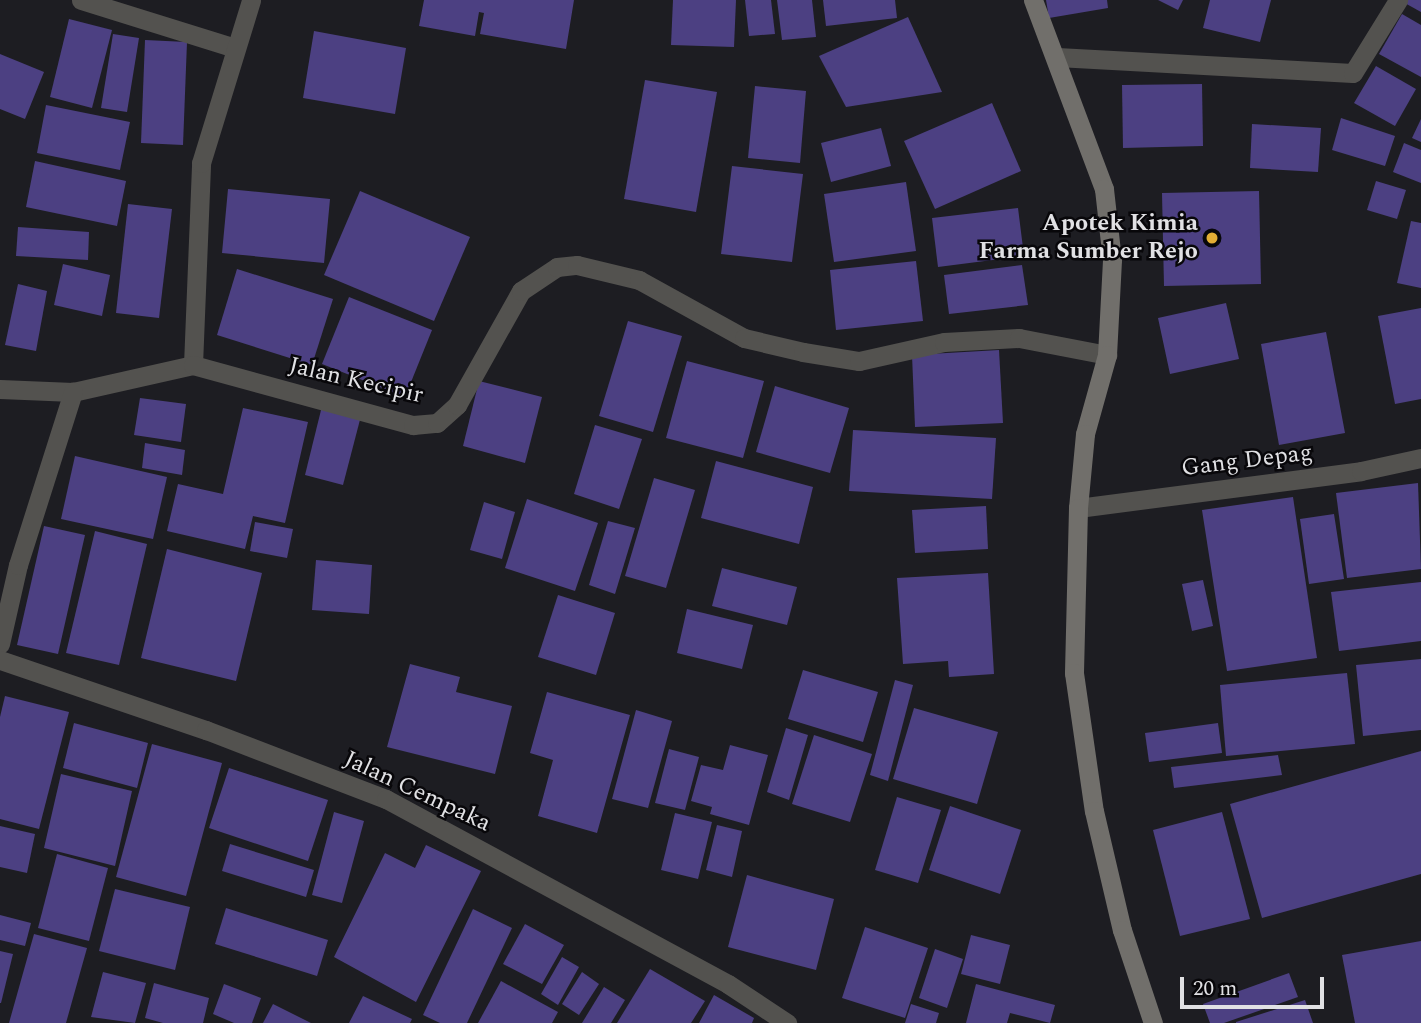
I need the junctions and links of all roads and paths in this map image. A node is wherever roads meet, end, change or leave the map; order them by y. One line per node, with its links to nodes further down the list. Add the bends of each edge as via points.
1 (81, 0): 5 (street)
2 (251, 0): 5 (street)
3 (1033, 0): 6 (main road)
4 (1398, 0): 6 (street, via 1353,73)
5 (235, 48): 8 (street, via 201,163)
6 (1057, 57): 7 (main road, via 1104,189 1112,260)
7 (1107, 355): 8 (street, Jalan Kecipir, via 1019,338 944,342 859,361 803,352 744,338 639,280 577,265 557,267 521,291 457,405 437,423 413,425); 12 (main road, via 1084,434)
8 (194, 365): 10 (street, Jalan Kecipir)
9 (0, 389): 10 (street, Jalan Kecipir)
10 (73, 392): 13 (street, via 18,565)
11 (1421, 458): 12 (street, Gang Depag, via 1360,471)
12 (1078, 508): 16 (main road, via 1074,673 1094,811 1122,930)
13 (0, 644)
14 (0, 660): 15 (street, Jalan Cempaka, via 206,730 386,799 728,984)
15 (787, 1023)
16 (1153, 1023)

